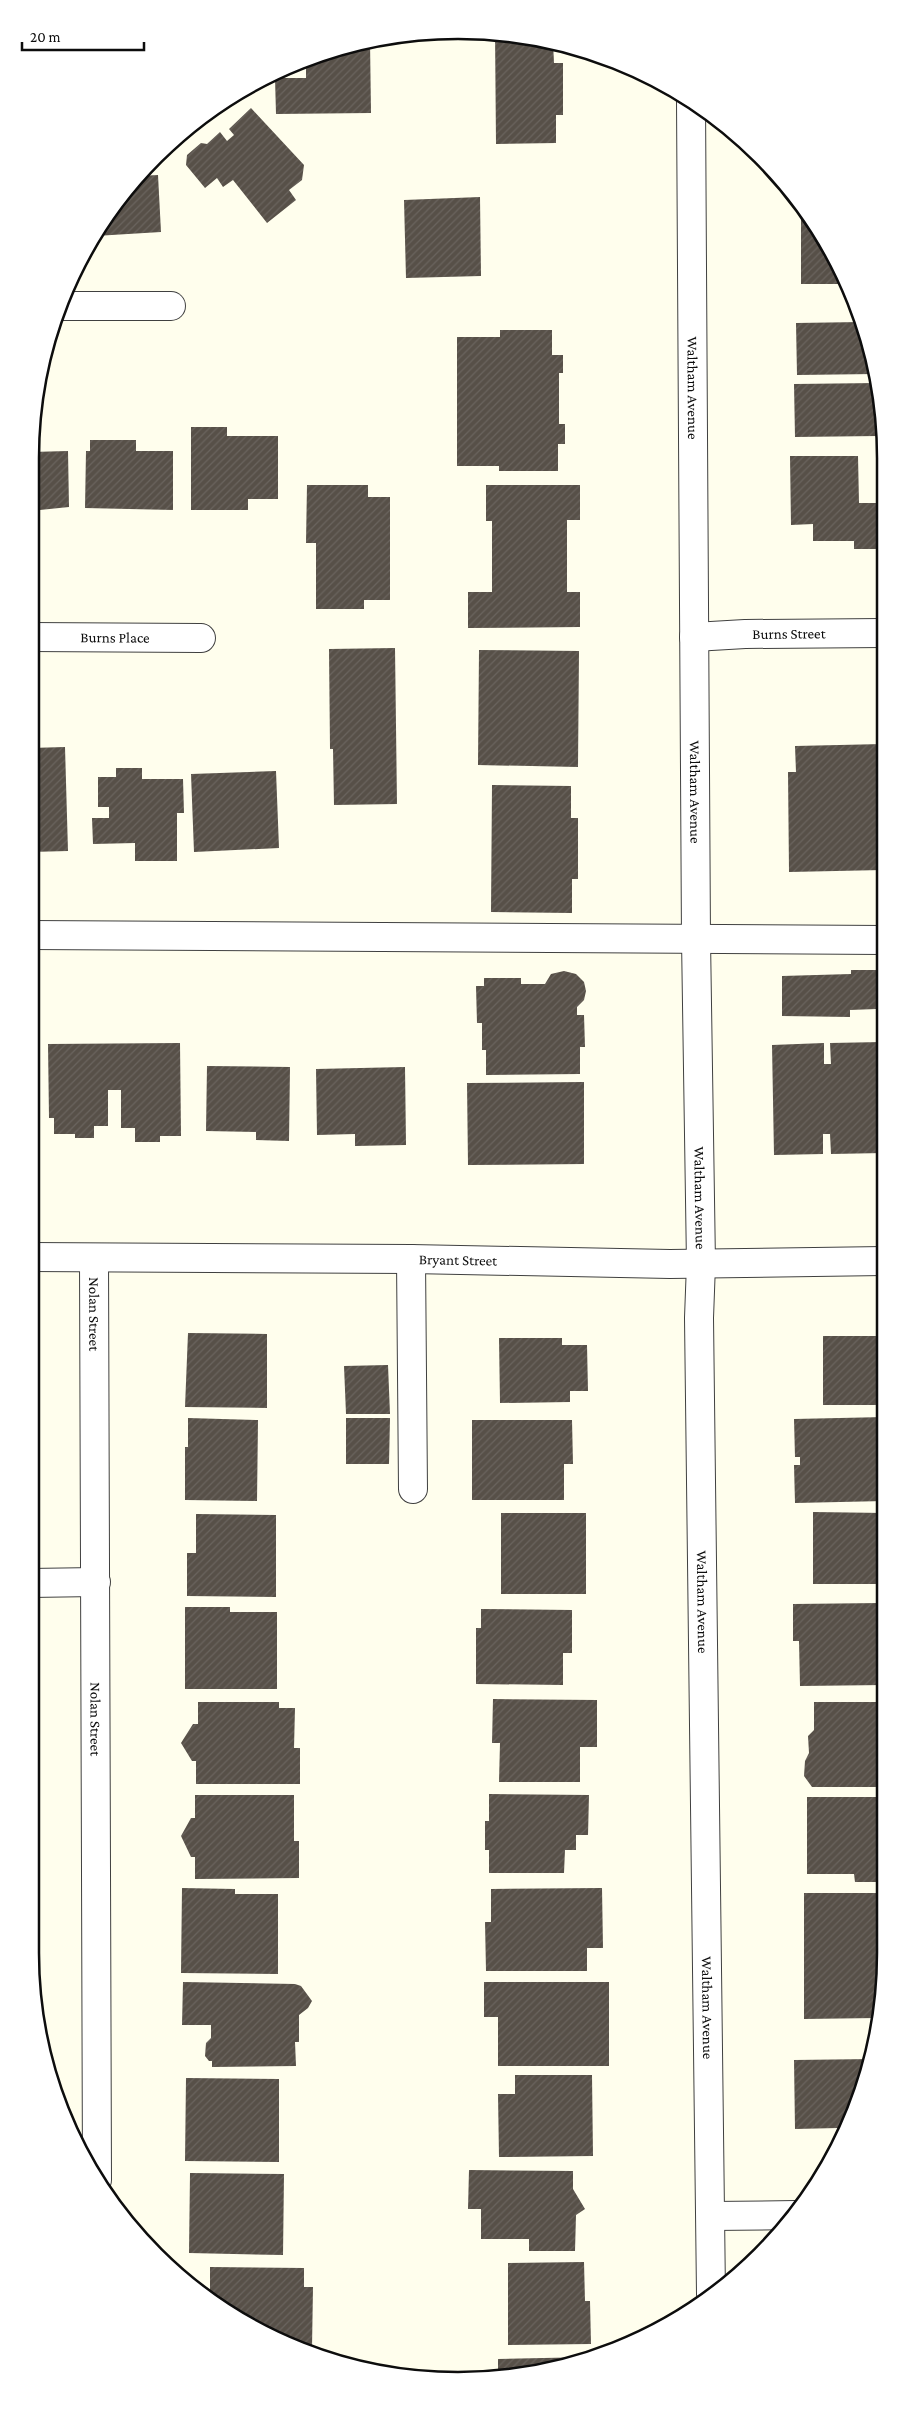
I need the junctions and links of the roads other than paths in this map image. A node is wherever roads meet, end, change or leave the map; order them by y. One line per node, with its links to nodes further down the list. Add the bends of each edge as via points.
1 (691, 109): 6 (street, Waltham Avenue)
2 (68, 306): 3 (street)
3 (171, 306)
4 (877, 633): 6 (street, Burns Street)
5 (39, 637): 7 (street, Burns Place)
6 (694, 637): 9 (street, Waltham Avenue)
7 (201, 638)
8 (39, 935): 9 (street)
9 (696, 939): 10 (street); 15 (street, Waltham Avenue)
10 (877, 940)
11 (39, 1257): 12 (street, Bryant Street)
12 (94, 1258): 13 (street, Bryant Street); 17 (street, Nolan Street)
13 (412, 1259): 15 (street, Bryant Street); 16 (street)
14 (877, 1260): 15 (street, Bryant Street)
15 (701, 1264): 21 (street, Waltham Avenue, via 699,1318)
16 (413, 1489)
17 (96, 1582): 18 (street); 19 (street, Nolan Street)
18 (39, 1583)
19 (97, 2166)
20 (785, 2215): 21 (street)
21 (711, 2216): 22 (street, Waltham Avenue)
22 (711, 2287)

